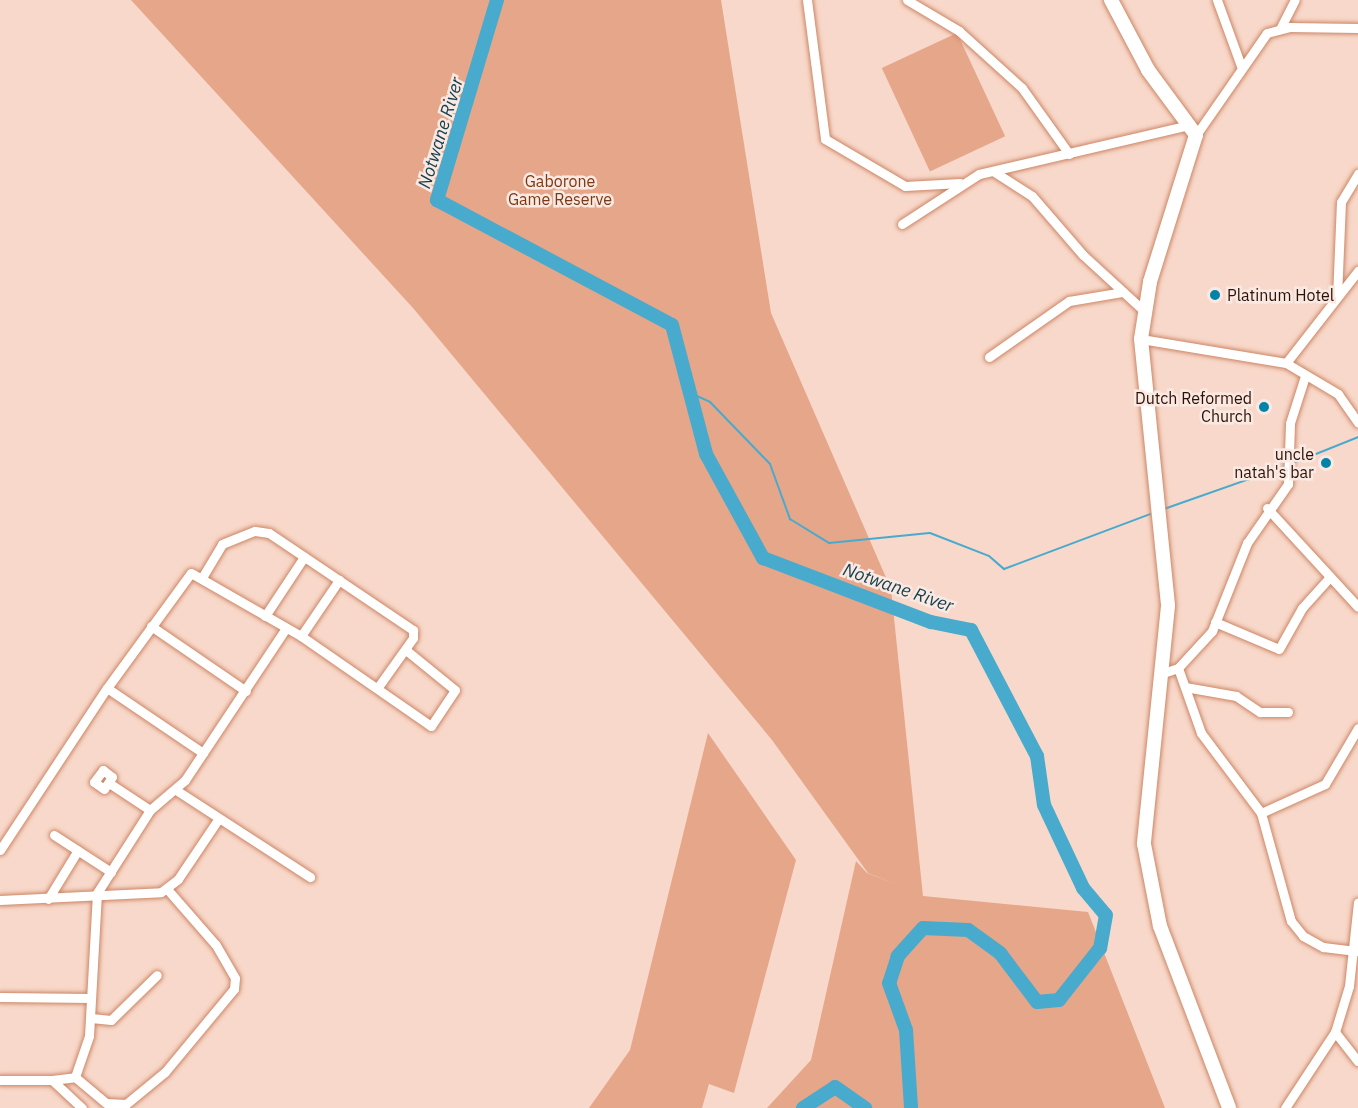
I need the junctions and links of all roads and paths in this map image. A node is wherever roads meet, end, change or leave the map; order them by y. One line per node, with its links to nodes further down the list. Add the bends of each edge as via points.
1 (807, 0): 14 (street, via 825,139 905,186)
2 (907, 0): 6 (street)
3 (1111, 0): 10 (street, via 1148,70)
4 (1217, 0): 9 (street)
5 (1295, 0): 7 (street)
6 (924, 5): 11 (street, via 1022,88)
7 (1281, 27): 8 (street); 9 (street, via 1261,38)
8 (1358, 28)
9 (1241, 66): 10 (street)
10 (1191, 130): 11 (street); 19 (street)
11 (1069, 154): 12 (street)
12 (993, 171): 14 (street); 17 (street, via 1032,196)
13 (1358, 174): 18 (street, via 1341,201)
14 (962, 183): 15 (street)
15 (902, 224)
16 (1358, 271): 18 (street)
17 (1123, 292): 19 (street); 21 (street, via 1069,301)
18 (1337, 297): 22 (street)
19 (1143, 310): 20 (street)
20 (1141, 339): 22 (street); 38 (street, via 1167,606)
21 (988, 357)
22 (1286, 363): 23 (street)
23 (1305, 376): 24 (street, via 1349,404); 25 (street, via 1290,423 1289,480)
24 (1358, 423)
25 (1267, 508): 28 (street); 32 (street)
26 (304, 557): 27 (street, via 269,533 255,531 218,547); 29 (street); 31 (street)
27 (203, 576): 31 (street); 33 (street, via 185,576)
28 (1330, 577): 30 (street); 32 (street, via 1302,608 1280,649)
29 (339, 580): 35 (street); 36 (street, via 413,630)
30 (1358, 607)
31 (265, 616): 34 (street)
32 (1215, 622): 37 (street, via 1201,647)
33 (151, 626): 41 (street); 42 (street)
34 (286, 628): 35 (street); 42 (street)
35 (301, 636): 39 (street)
36 (406, 650): 39 (street); 39 (street, via 454,687 455,696 428,726)
37 (1178, 668): 38 (street); 40 (street)
38 (1163, 673): 72 (street, via 1145,799 1149,889)
39 (378, 687)
40 (1185, 687): 43 (street, via 1236,696 1260,712); 49 (street, via 1201,733)
41 (106, 688): 45 (street); 52 (street)
42 (246, 691): 45 (street)
43 (1288, 712)
44 (1358, 728): 49 (street, via 1325,784)
45 (203, 753): 47 (street)
46 (109, 783): 48 (street)
47 (176, 790): 48 (street); 50 (street)
48 (150, 810): 54 (street)
49 (1261, 813): 61 (street, via 1291,921 1307,939)
50 (219, 818): 55 (street); 56 (street)
51 (54, 835): 53 (street)
52 (0, 850)
53 (78, 850): 54 (street); 58 (street)
54 (111, 872): 57 (street)
55 (310, 877)
56 (167, 889): 57 (street); 68 (street, via 215,944 235,978 234,989 165,1072 126,1104 106,1103)
57 (97, 894): 58 (street); 64 (street)
58 (48, 899): 59 (street)
59 (0, 900)
60 (1358, 902): 61 (street)
61 (1353, 951): 66 (street, via 1349,986)
62 (157, 975): 65 (street, via 111,1020)
63 (0, 997): 64 (street)
64 (91, 998): 65 (street)
65 (91, 1018): 68 (street)
66 (1335, 1032): 67 (street); 73 (street)
67 (1358, 1061)
68 (75, 1077): 70 (street)
69 (0, 1080): 70 (street)
70 (52, 1080): 71 (street)
71 (82, 1108)
72 (1229, 1108)
73 (1285, 1108)

